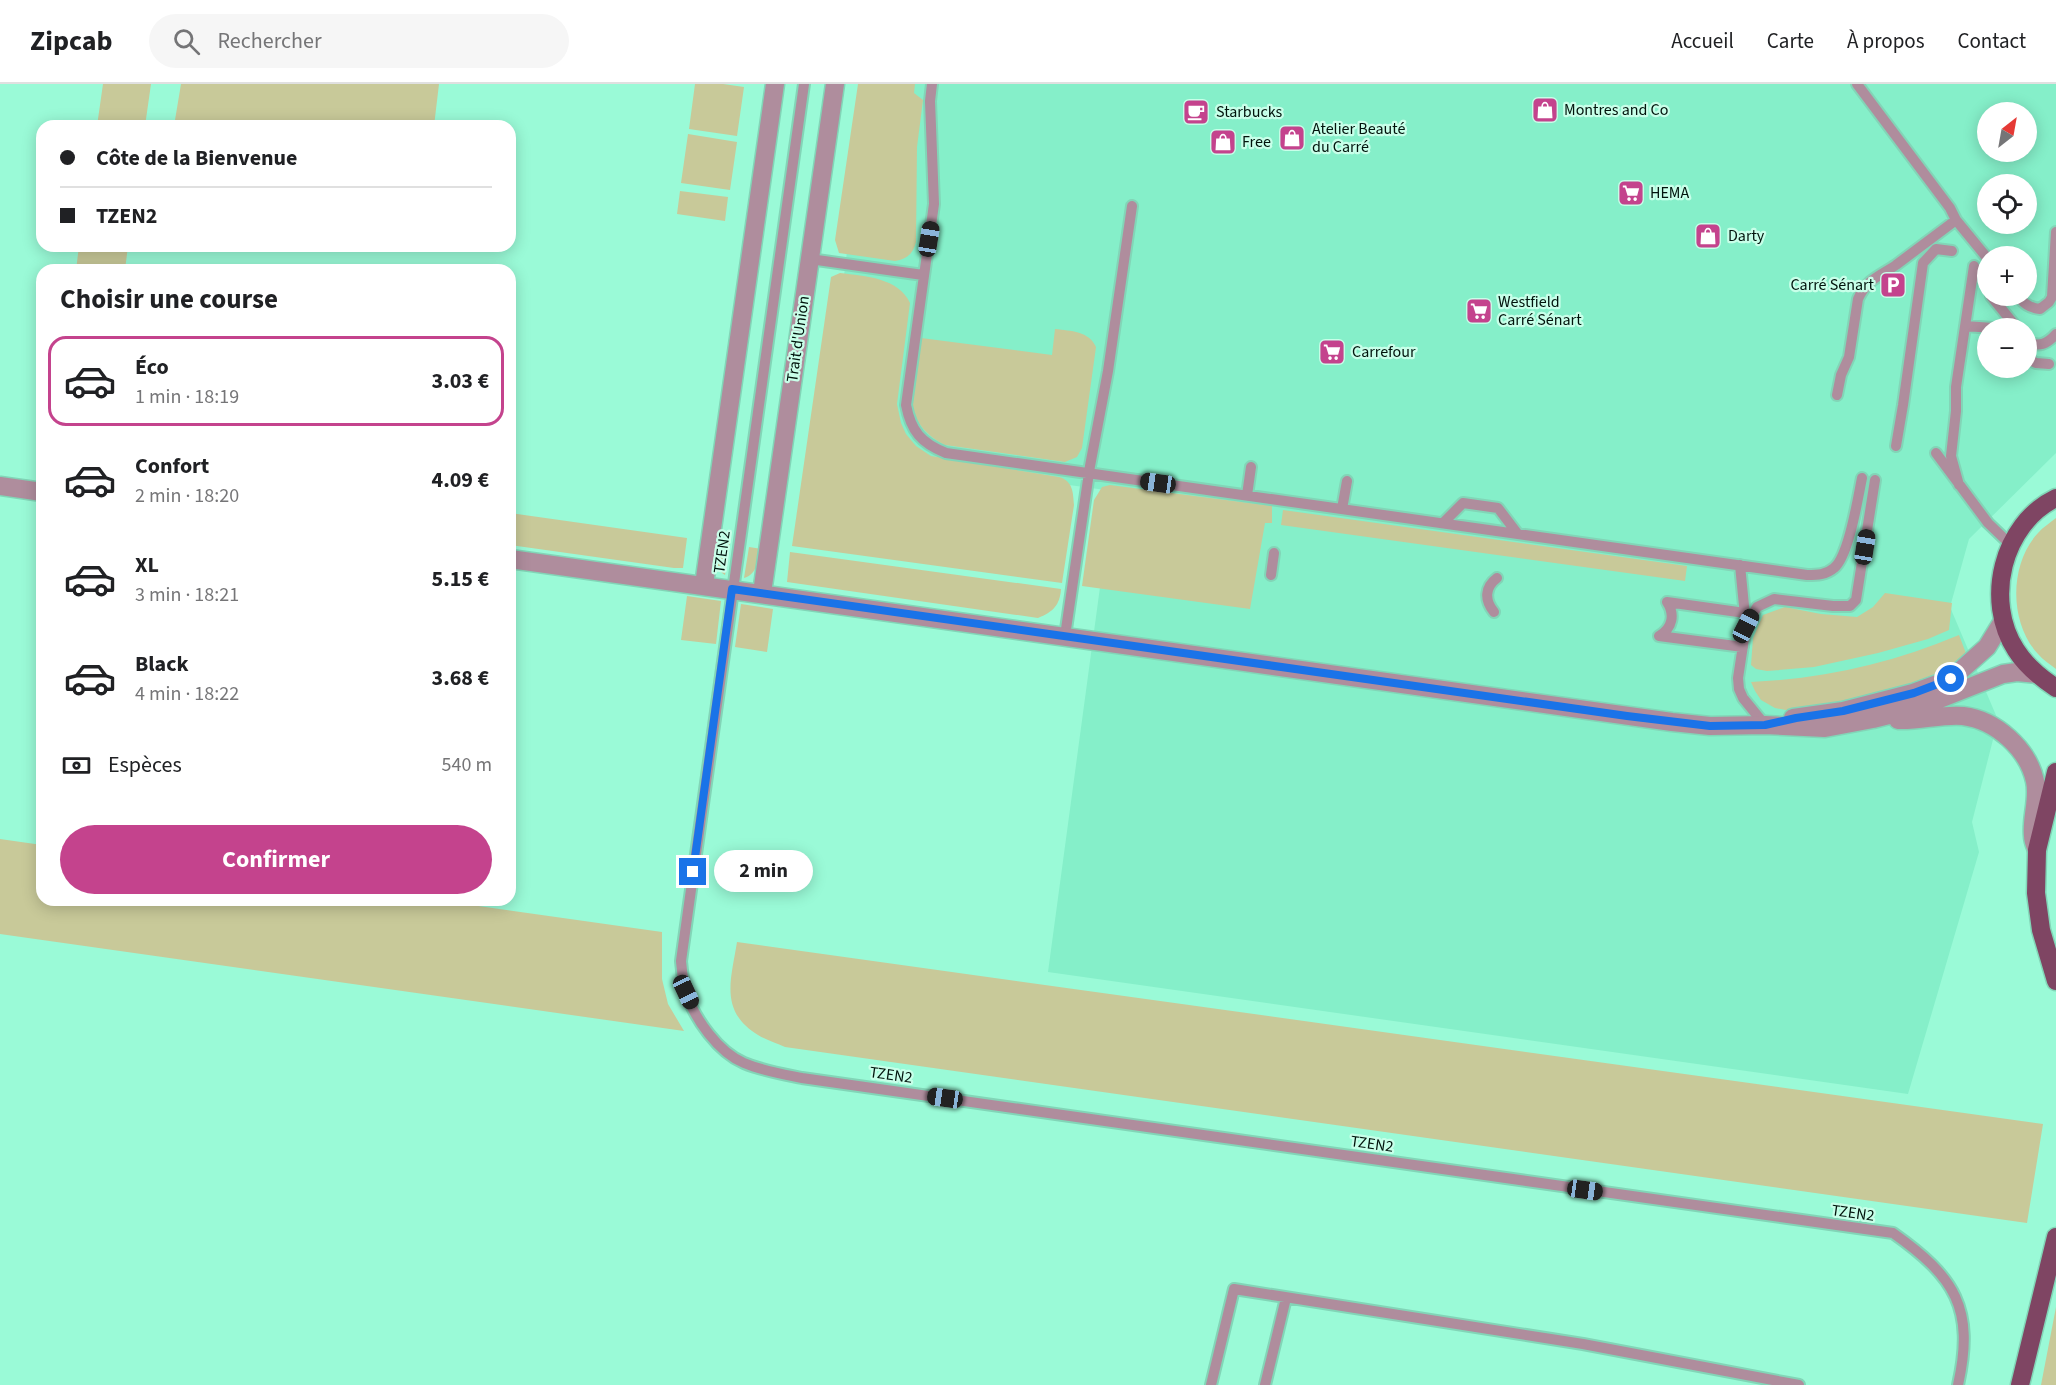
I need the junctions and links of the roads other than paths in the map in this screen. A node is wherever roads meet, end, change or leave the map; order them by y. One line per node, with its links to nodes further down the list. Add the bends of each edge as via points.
1 (775, 84): 45 (street)
2 (804, 84): 46 (lane, TZEN2)
3 (835, 84): 11 (street, Trait d'Union)
4 (932, 84): 13 (lane, via 934,204)
5 (1857, 84): 7 (lane)
6 (1132, 206): 27 (lane)
7 (1956, 220): 9 (lane); 23 (lane, via 1877,275 1861,293)
8 (2056, 232): 15 (lane, via 2049,302 2040,309)
9 (1977, 246)
10 (1952, 251): 24 (lane, via 1936,249 1923,263)
11 (810, 259): 13 (lane); 47 (street, Trait d'Union)
12 (1974, 266): 17 (lane)
13 (923, 275): 27 (lane, via 906,405 909,423 919,436 930,447 946,453)
14 (1999, 306): 16 (lane)
15 (2028, 306)
16 (2009, 318)
17 (1965, 326): 18 (lane); 31 (lane, via 1951,456)
18 (1977, 327)
19 (2056, 334): 20 (lane, via 2044,344)
20 (2037, 344)
21 (2037, 363): 22 (lane)
22 (2049, 364)
23 (1837, 395)
24 (1896, 446)
25 (1936, 453): 31 (lane)
26 (1251, 467): 34 (lane)
27 (1089, 473): 34 (lane); 52 (lane)
28 (1862, 478): 42 (lane, via 1847,543 1835,568 1822,575 1807,575)
29 (1875, 480): 51 (lane, via 1856,600 1850,606 1833,606 1774,599 1757,608)
30 (1347, 481): 36 (lane)
31 (1959, 485): 39 (lane)
32 (0, 486): 33 (street)
33 (36, 491)
34 (1247, 495): 36 (lane)
35 (2056, 498): 39 (main road, via 2022,526)
36 (1342, 508): 37 (lane)
37 (1443, 523): 38 (lane); 38 (lane, via 1463,503 1498,508)
38 (1517, 533): 42 (lane)
39 (2011, 545): 50 (main road, via 2000,588)
40 (1274, 553): 43 (lane)
41 (516, 560): 45 (street)
42 (1740, 565): 49 (lane)
43 (1271, 575)
44 (1497, 578): 48 (lane, via 1487,594 1488,605)
45 (704, 585): 46 (street)
46 (732, 589): 47 (street); 66 (lane, TZEN2, via 681,961 686,992 698,1018 714,1041 741,1062 802,1078 1893,1233 1922,1254 1943,1276 1958,1301 1965,1338)
47 (762, 593): 52 (street)
48 (1494, 612)
49 (1745, 613): 51 (lane); 53 (lane, via 1667,602 1672,619 1659,636)
50 (2003, 621): 54 (main road, via 2016,650); 57 (street, via 1987,647 1951,679 1843,711)
51 (1746, 626): 53 (lane)
52 (1065, 636): 57 (street, via 1672,722)
53 (1743, 647): 57 (lane, via 1739,689)
54 (2036, 674): 55 (main road); 56 (street, via 2003,674 1917,708)
55 (2056, 688)
56 (1873, 719): 57 (street, via 1825,728); 59 (street, via 1909,721 1962,716 1992,726 2006,737 2018,747 2035,781 2032,837)
57 (1765, 725)
58 (2056, 772): 59 (main road)
59 (2037, 850): 60 (main road, via 2036,893 2041,930)
60 (2056, 981)
61 (2056, 1237): 67 (main road)
62 (1287, 1298): 63 (lane, via 1234,1289); 64 (lane); 65 (lane, via 1582,1344)
63 (1211, 1385)
64 (1265, 1385)
65 (1800, 1385)
66 (1958, 1385)
67 (2020, 1385)

